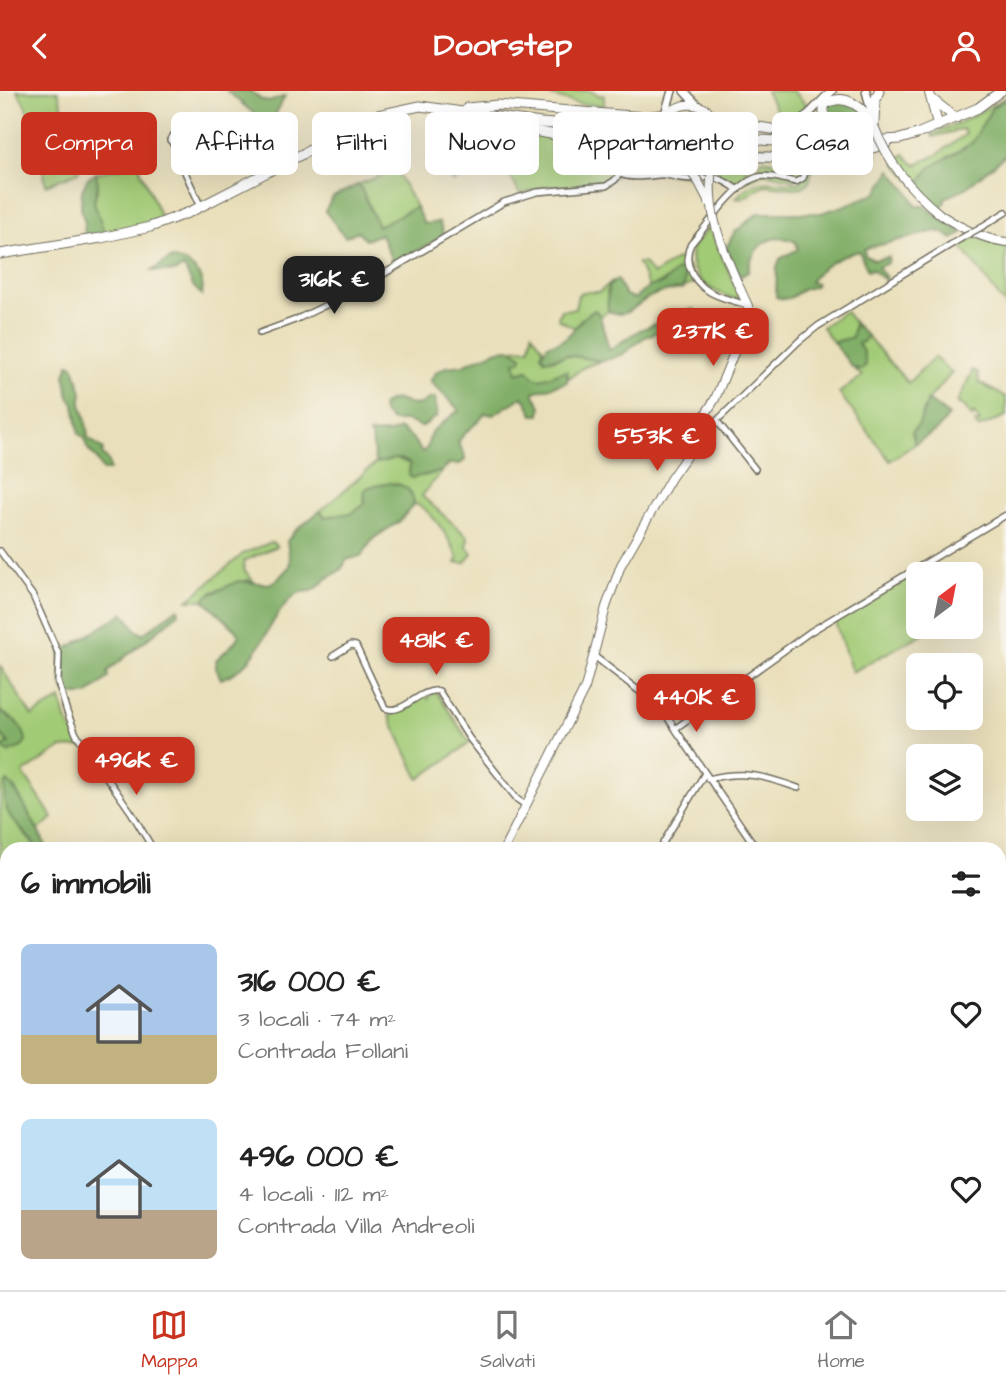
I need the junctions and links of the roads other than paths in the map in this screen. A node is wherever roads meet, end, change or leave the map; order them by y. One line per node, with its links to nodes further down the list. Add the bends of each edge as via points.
1 (672, 91): 14 (street)
2 (684, 91): 10 (street)
3 (832, 91): 17 (street)
4 (866, 91): 22 (street)
5 (879, 91): 22 (main road)
6 (1001, 91): 9 (main road)
7 (1006, 94): 9 (street)
8 (930, 95): 20 (main road); 23 (main road)
9 (987, 102): 20 (main road)
10 (698, 106): 15 (main road, via 682,106); 16 (main road)
11 (452, 109): 12 (main road); 13 (main road, via 498,106); 38 (main road, via 420,106 378,115)
12 (469, 112)
13 (578, 112)
14 (665, 112)
15 (673, 112)
16 (709, 112)
17 (813, 112)
18 (823, 112): 19 (main road, via 827,99 839,92 858,97)
19 (866, 112)
20 (956, 118): 23 (main road)
21 (539, 123): 25 (main road)
22 (874, 126): 40 (main road, bridge, via 904,180 941,215 964,229)
23 (938, 126): 24 (main road)
24 (900, 139): 26 (main road); 27 (main road)
25 (772, 140)
26 (873, 141)
27 (873, 147)
28 (186, 175): 38 (street)
29 (619, 175): 43 (street, via 606,185 537,192 504,202 357,290)
30 (627, 175): 31 (street)
31 (648, 175)
32 (669, 175): 36 (street, via 719,177)
33 (692, 175): 37 (main road, bridge)
34 (710, 175): 37 (main road, bridge)
35 (804, 175): 36 (street, via 796,182 759,176)
36 (738, 190): 42 (street, via 687,251 701,287)
37 (711, 205): 42 (main road, bridge, via 724,253)
38 (201, 207): 41 (main road, via 150,227)
39 (1006, 212): 44 (street, bridge, via 818,326)
40 (1006, 242)
41 (0, 254)
42 (748, 306): 45 (main road, via 748,319 722,384 695,431)
43 (260, 333)
44 (717, 421): 45 (street); 46 (street)
45 (697, 441): 50 (main road, via 621,565)
46 (755, 469)
47 (1006, 515): 51 (street, via 810,632)
48 (0, 551): 55 (street, via 33,596 59,655 58,682 76,734)
49 (333, 656): 54 (street, via 356,646 389,710 431,690 439,691 469,738)
50 (594, 656): 51 (street, via 661,708); 54 (main road, via 585,688)
51 (676, 728): 52 (street)
52 (707, 776): 53 (street, via 754,774); 57 (street); 58 (street)
53 (798, 788)
54 (525, 805): 56 (main road)
55 (149, 842)
56 (507, 842)
57 (664, 842)
58 (752, 842)

